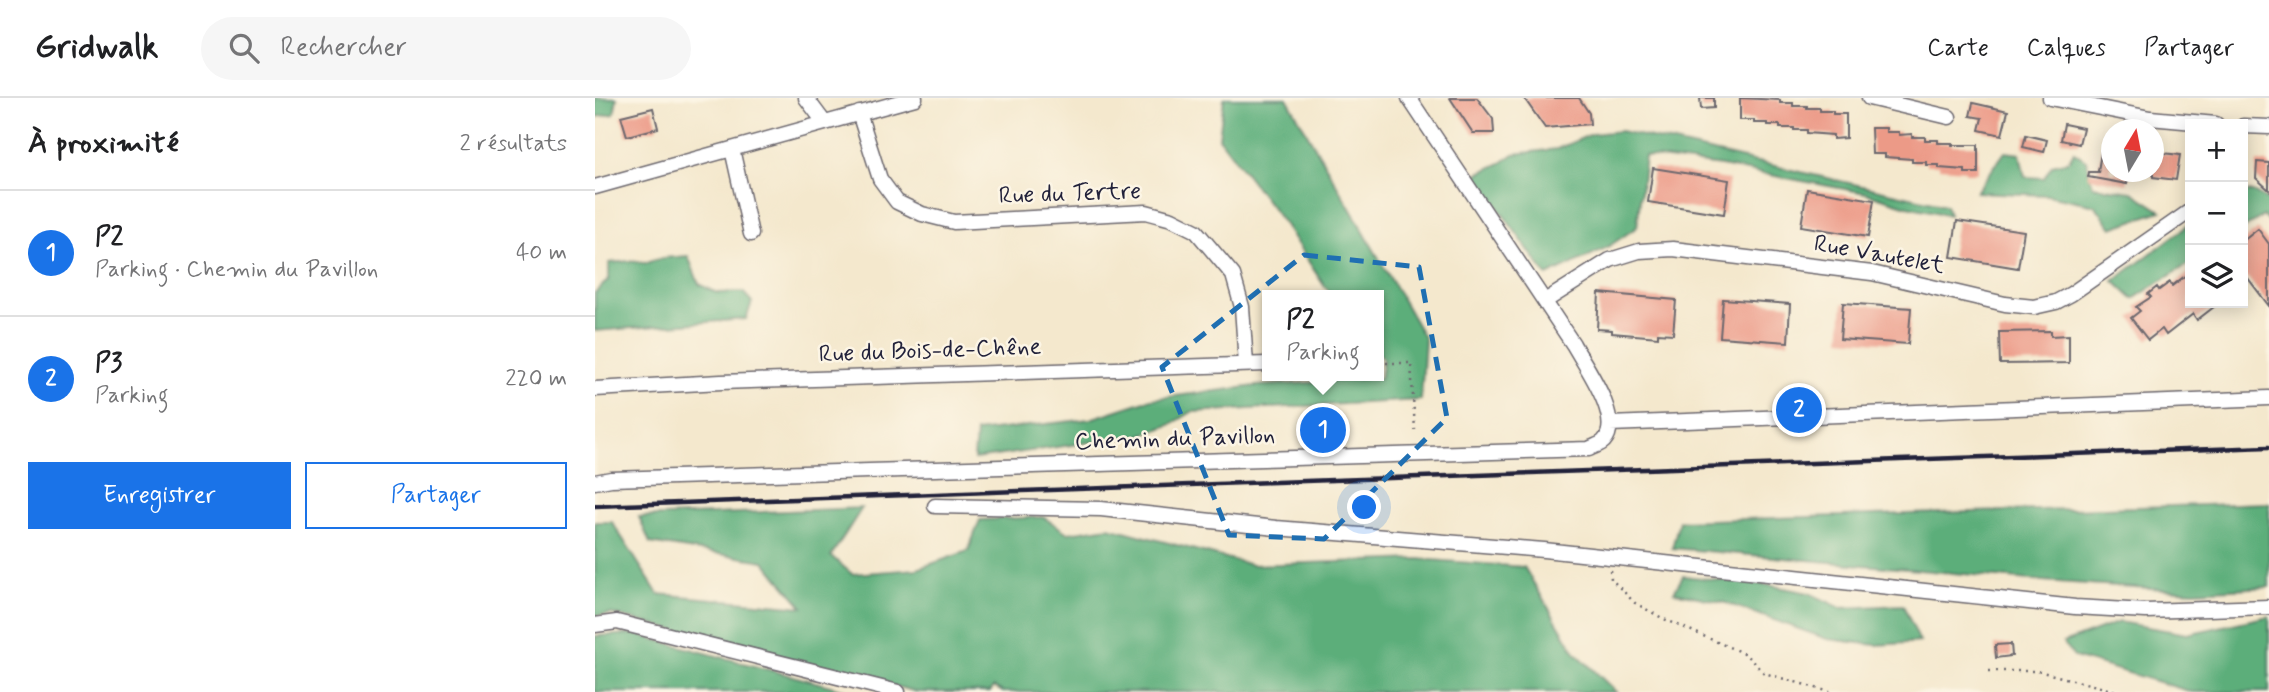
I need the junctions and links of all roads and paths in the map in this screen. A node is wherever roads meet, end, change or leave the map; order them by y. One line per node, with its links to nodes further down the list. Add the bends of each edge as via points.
1 (806, 98): 10 (street)
2 (915, 98): 7 (street)
3 (1409, 98): 17 (street)
4 (1869, 98): 8 (street)
5 (2050, 98): 6 (street)
6 (2081, 101): 9 (street, via 2150,118)
7 (859, 113): 10 (street); 19 (street, Rue du Tertre, via 880,179 897,202 922,214 954,222 1146,212 1196,231 1233,275 1242,307)
8 (1949, 117)
9 (2185, 121)
10 (824, 122): 13 (street)
11 (2248, 125): 12 (street)
12 (2269, 127)
13 (732, 149): 14 (street); 16 (street)
14 (595, 187)
15 (2185, 215): 17 (street, Rue Vautelet, via 2071,295 2034,307 1872,273 1673,249 1639,251 1611,260)
16 (751, 234)
17 (1545, 301): 23 (street, via 1595,383)
18 (1384, 363): 24 (path, via 1411,363)
19 (1246, 364): 20 (street, Rue du Bois-de-Chêne); 21 (street, Rue du Bois-de-Chêne)
20 (1262, 364)
21 (595, 389)
22 (2269, 398): 23 (street)
23 (1610, 425): 25 (street, Chemin du Pavillon, via 1603,443 1589,449)
24 (1415, 430)
25 (595, 482)
26 (935, 506): 27 (street, via 1101,509)
27 (1609, 556): 28 (street, via 2075,607 2147,611); 32 (path, via 1611,579 1635,603 1745,654 1764,673)
28 (2269, 607)
29 (595, 625): 31 (street, via 617,622)
30 (1989, 671): 33 (path, via 2038,671)
31 (898, 692)
32 (1830, 692)
33 (2120, 692)

